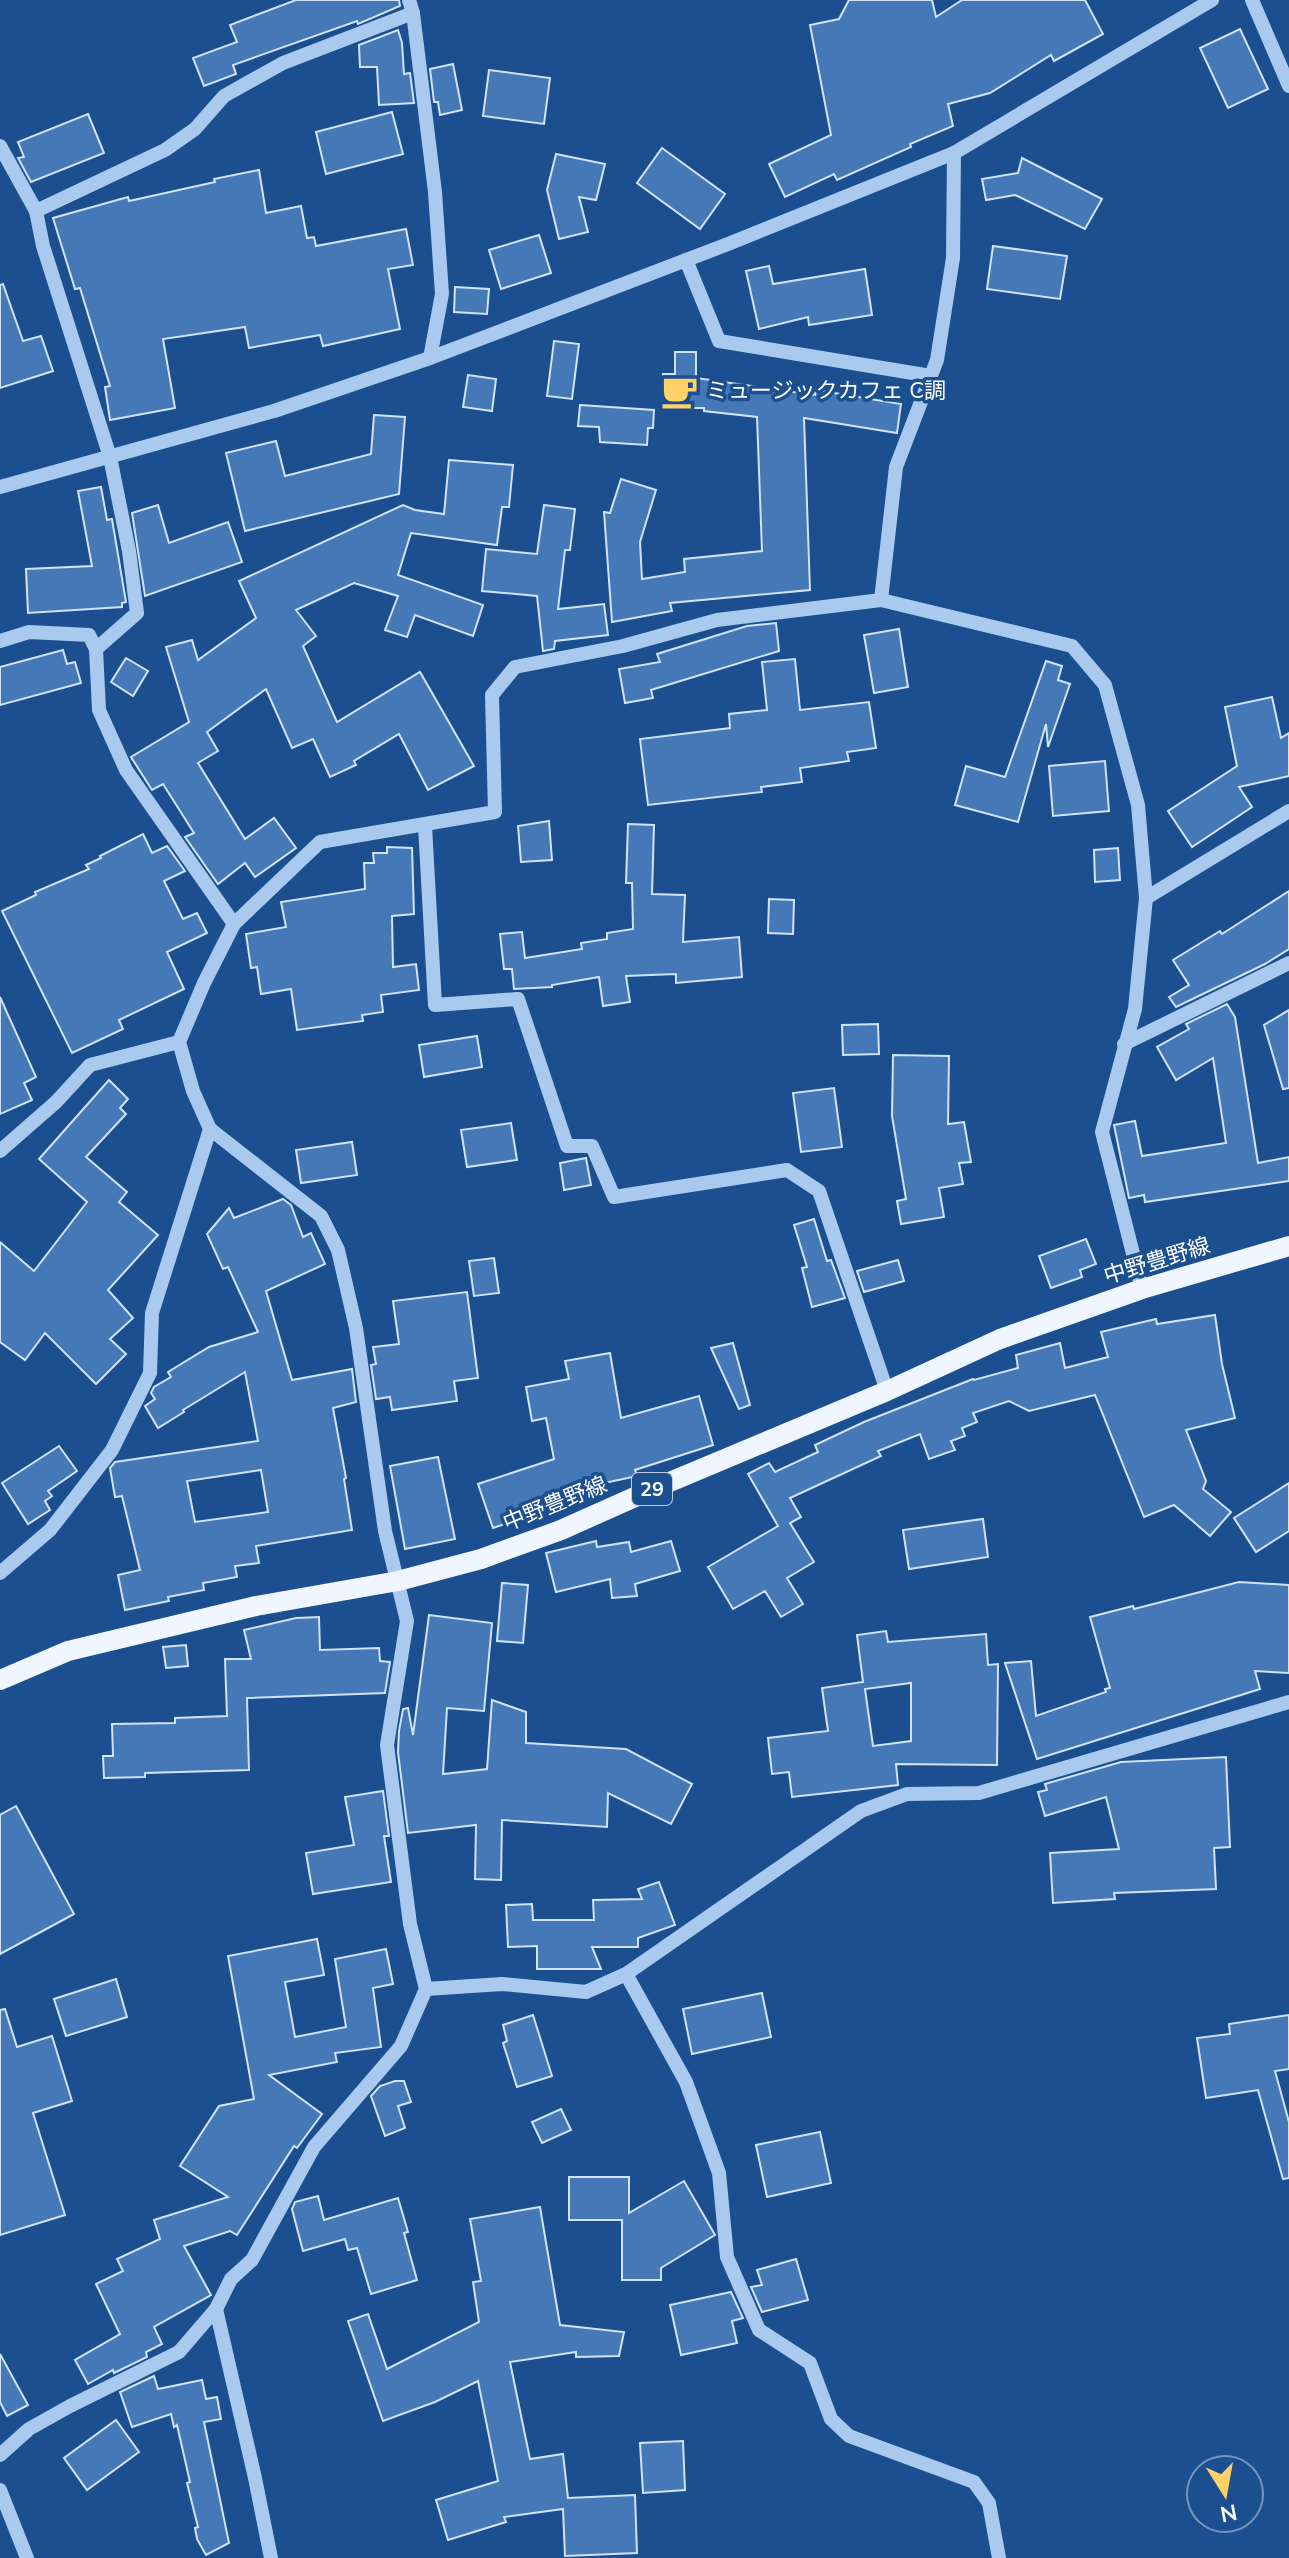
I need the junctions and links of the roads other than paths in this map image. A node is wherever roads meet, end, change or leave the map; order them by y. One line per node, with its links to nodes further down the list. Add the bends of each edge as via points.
1 (1212, 0): 6 (street)
2 (1252, 0): 4 (street)
3 (411, 7): 7 (street, via 283,63 224,96 195,129 165,150); 9 (street, via 442,294)
4 (1289, 86)
5 (0, 146): 7 (street)
6 (954, 153): 8 (street); 10 (street, via 953,258)
7 (36, 211): 11 (street)
8 (686, 260): 9 (street); 10 (street, via 719,341)
9 (430, 358): 11 (street, via 274,411)
10 (931, 376): 13 (street, via 896,467)
11 (110, 457): 12 (street); 15 (street, via 137,613)
12 (0, 487)
13 (881, 600): 17 (street, via 717,620 623,646 515,667 492,695 495,812); 18 (street, via 1072,646 1105,685 1138,805)
14 (0, 641): 15 (street, via 29,632 89,635)
15 (96, 649): 19 (street, via 99,710 126,770)
16 (1289, 811): 18 (street)
17 (425, 826): 19 (street, via 320,842); 27 (street, via 435,1005 518,999 567,1146 592,1146 614,1197 787,1170 819,1191)
18 (1146, 898): 22 (street, via 1135,1009)
19 (234, 924): 21 (street)
20 (1289, 963): 22 (street)
21 (179, 1042): 23 (street); 24 (street, via 90,1065)
22 (1124, 1044): 26 (street, via 1102,1132)
23 (210, 1129): 28 (street, via 152,1313 150,1373 112,1450 50,1530); 29 (street, via 321,1216 338,1250)
24 (0, 1151)
25 (1289, 1246): 26 (main road, 中野豊野線 / 29)
26 (1142, 1289): 27 (main road, 中野豊野線 / 29, via 1000,1339)
27 (887, 1391): 29 (main road, 中野豊野線 / 29, via 561,1530)
28 (0, 1573)
29 (398, 1581): 30 (main road, 中野豊野線 / 29, via 256,1606 68,1651); 33 (street, via 407,1621 387,1745 410,1924)
30 (0, 1680)
31 (1289, 1702): 32 (street, via 979,1793 907,1794 861,1811)
32 (626, 1974): 33 (street, via 586,1992 502,1984); 39 (street, via 686,2082 719,2173 727,2257 759,2330 810,2363 831,2419 849,2436 974,2482 989,2503)
33 (426, 1989): 34 (street, via 401,2046 314,2147 252,2260 231,2279)
34 (216, 2309): 35 (street, via 179,2352 29,2429); 38 (street)
35 (0, 2455)
36 (0, 2490): 37 (street)
37 (27, 2558)
38 (271, 2558)
39 (999, 2558)

